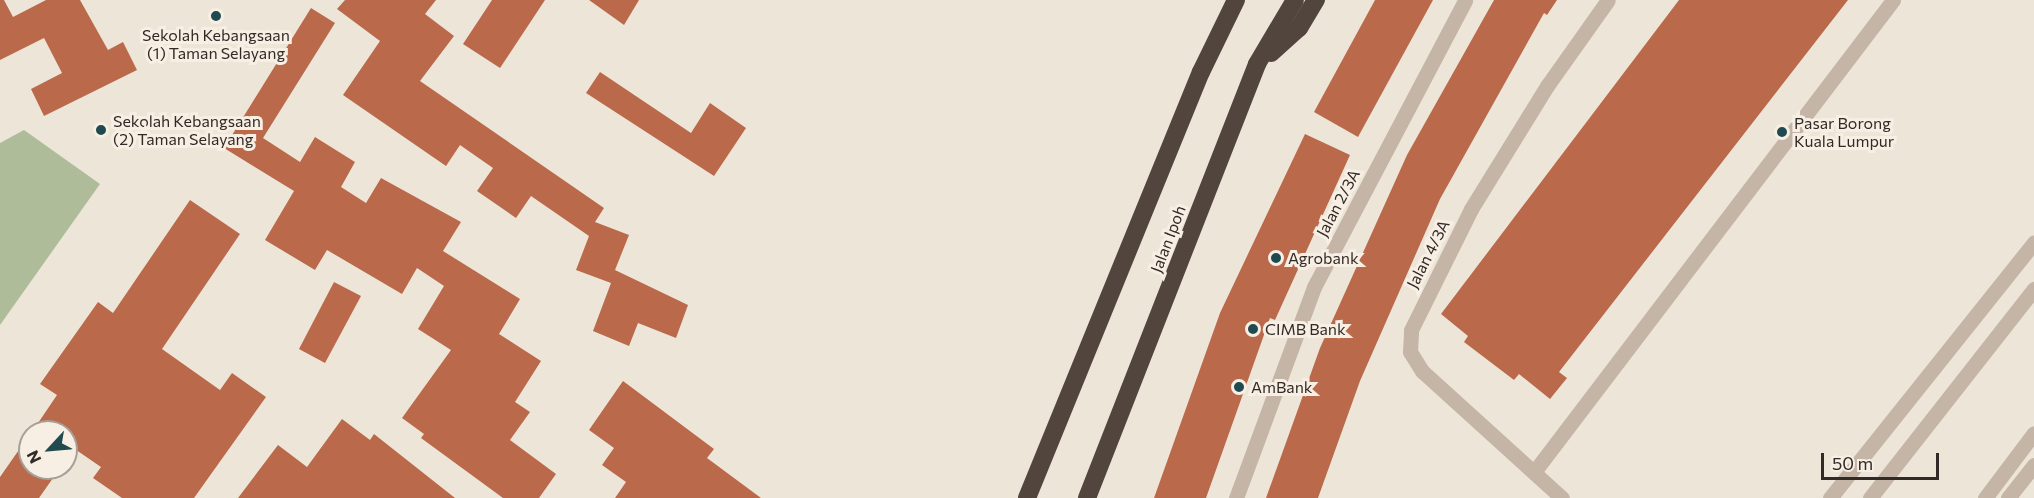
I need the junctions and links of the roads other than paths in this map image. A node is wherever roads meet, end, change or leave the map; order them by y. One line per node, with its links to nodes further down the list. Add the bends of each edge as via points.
1 (1236, 0): 13 (highway, Jalan Ipoh, via 1201,72)
2 (1295, 0): 7 (highway, Jalan Ipoh)
3 (1316, 0): 7 (highway, via 1299,28)
4 (1465, 0): 15 (street, Jalan 2/3A, via 1314,287)
5 (1608, 0): 12 (street, Jalan 4/3A, via 1547,86 1471,209 1410,330 1410,352 1422,371)
6 (1893, 0): 12 (street)
7 (1257, 64): 14 (highway, Jalan Ipoh)
8 (2034, 242): 17 (street)
9 (2034, 289): 18 (street)
10 (2034, 433): 19 (street)
11 (2034, 465): 20 (street)
12 (1534, 472): 16 (street, Jalan 4/3A)
13 (1027, 498)
14 (1087, 498)
15 (1236, 498)
16 (1562, 498)
17 (1830, 498)
18 (1870, 498)
19 (1985, 498)
20 (2008, 498)

